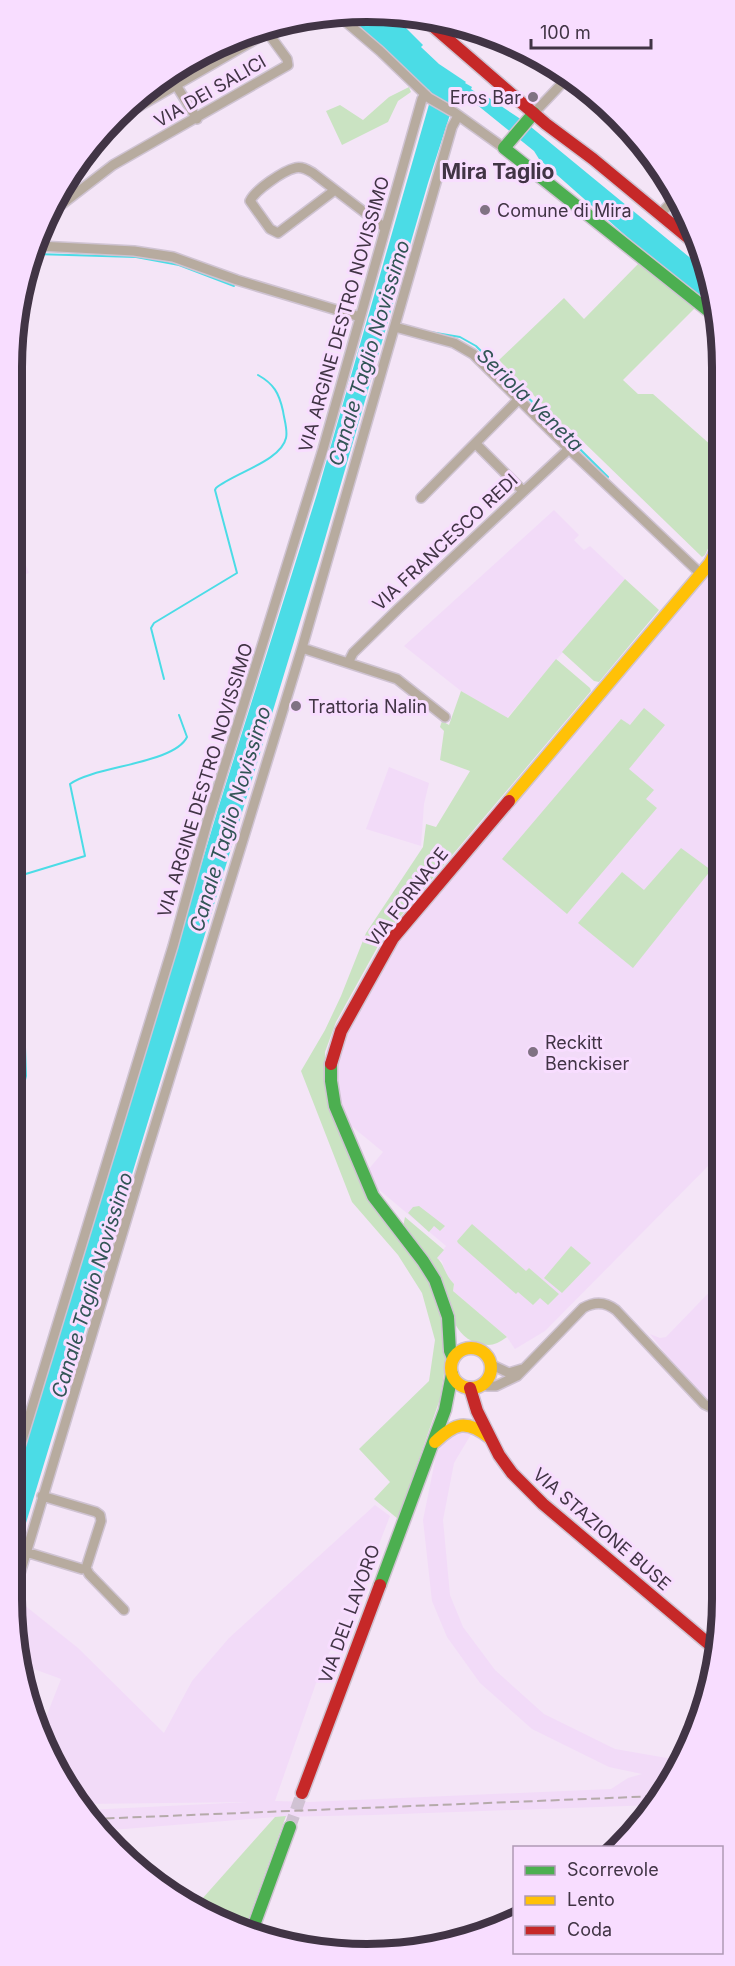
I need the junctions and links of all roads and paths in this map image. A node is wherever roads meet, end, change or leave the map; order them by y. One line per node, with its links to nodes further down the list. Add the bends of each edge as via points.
1 (347, 23): 7 (street)
2 (435, 29): 10 (street)
3 (271, 36): 11 (street, VIA DEI SALICI, via 288,65)
4 (246, 45): 6 (street)
5 (562, 83): 10 (street)
6 (176, 86): 8 (street); 11 (street)
7 (427, 96): 9 (street); 17 (street, VIA ARGINE DESTRO NOVISSIMO, via 422,99)
8 (147, 102)
9 (455, 113): 12 (street); 22 (street, via 429,225)
10 (529, 118): 12 (street); 16 (street, via 593,159)
11 (197, 119): 14 (street, VIA DEI SALICI, via 113,165)
12 (508, 143): 20 (street, via 537,174)
13 (334, 190): 13 (street, via 278,233 270,229 250,201 279,175 296,167 313,173); 17 (street)
14 (65, 202)
15 (671, 203): 16 (street)
16 (660, 214): 18 (street)
17 (385, 228): 21 (street, VIA ARGINE DESTRO NOVISSIMO)
18 (686, 235)
19 (45, 246): 21 (street, via 173,257)
20 (708, 310)
21 (360, 317): 43 (street, VIA ARGINE DESTRO NOVISSIMO)
22 (395, 327): 23 (street, via 460,345); 30 (street)
23 (519, 399): 24 (street); 25 (street)
24 (476, 444): 26 (street); 27 (street)
25 (569, 449): 26 (street, VIA FRANCESCO REDI); 29 (street)
26 (523, 492): 31 (street, VIA FRANCESCO REDI, via 353,653)
27 (421, 498)
28 (712, 559): 29 (street, VIA FORNACE)
29 (702, 574): 33 (street, VIA FORNACE, via 393,939 337,1038 331,1081 338,1114 373,1196 430,1271)
30 (302, 648): 31 (street); 45 (street)
31 (348, 663): 32 (street, via 397,679)
32 (445, 717)
33 (450, 1324): 34 (street, VIA FORNACE); 35 (street, VIA FORNACE)
34 (475, 1348): 35 (street, via 463,1349); 36 (street, via 487,1354)
35 (453, 1358): 38 (street)
36 (492, 1365): 37 (street, via 509,1373); 39 (street, via 491,1374)
37 (524, 1368): 39 (street, via 503,1384); 40 (street, via 583,1308 602,1303 616,1310 704,1404)
38 (452, 1374): 39 (street, via 458,1383); 41 (street, VIA DEL LAVORO)
39 (476, 1386): 41 (street, VIA DEL LAVORO); 42 (street, VIA STAZIONE BUSE, via 477,1411)
40 (712, 1408)
41 (445, 1410): 44 (street, VIA DEL LAVORO)
42 (490, 1438): 44 (street, VIA DEL LAVORO, via 477,1428 458,1425 446,1430); 50 (street, VIA STAZIONE BUSE, via 512,1473 536,1497)
43 (22, 1440)
44 (430, 1447): 51 (street, VIA DEL LAVORO)
45 (42, 1496): 46 (street); 48 (street, via 100,1515)
46 (26, 1552): 47 (street); 48 (street)
47 (22, 1566)
48 (86, 1568): 49 (street)
49 (124, 1610)
50 (710, 1645)
51 (302, 1793)
52 (290, 1827): 53 (street)
53 (254, 1924)

